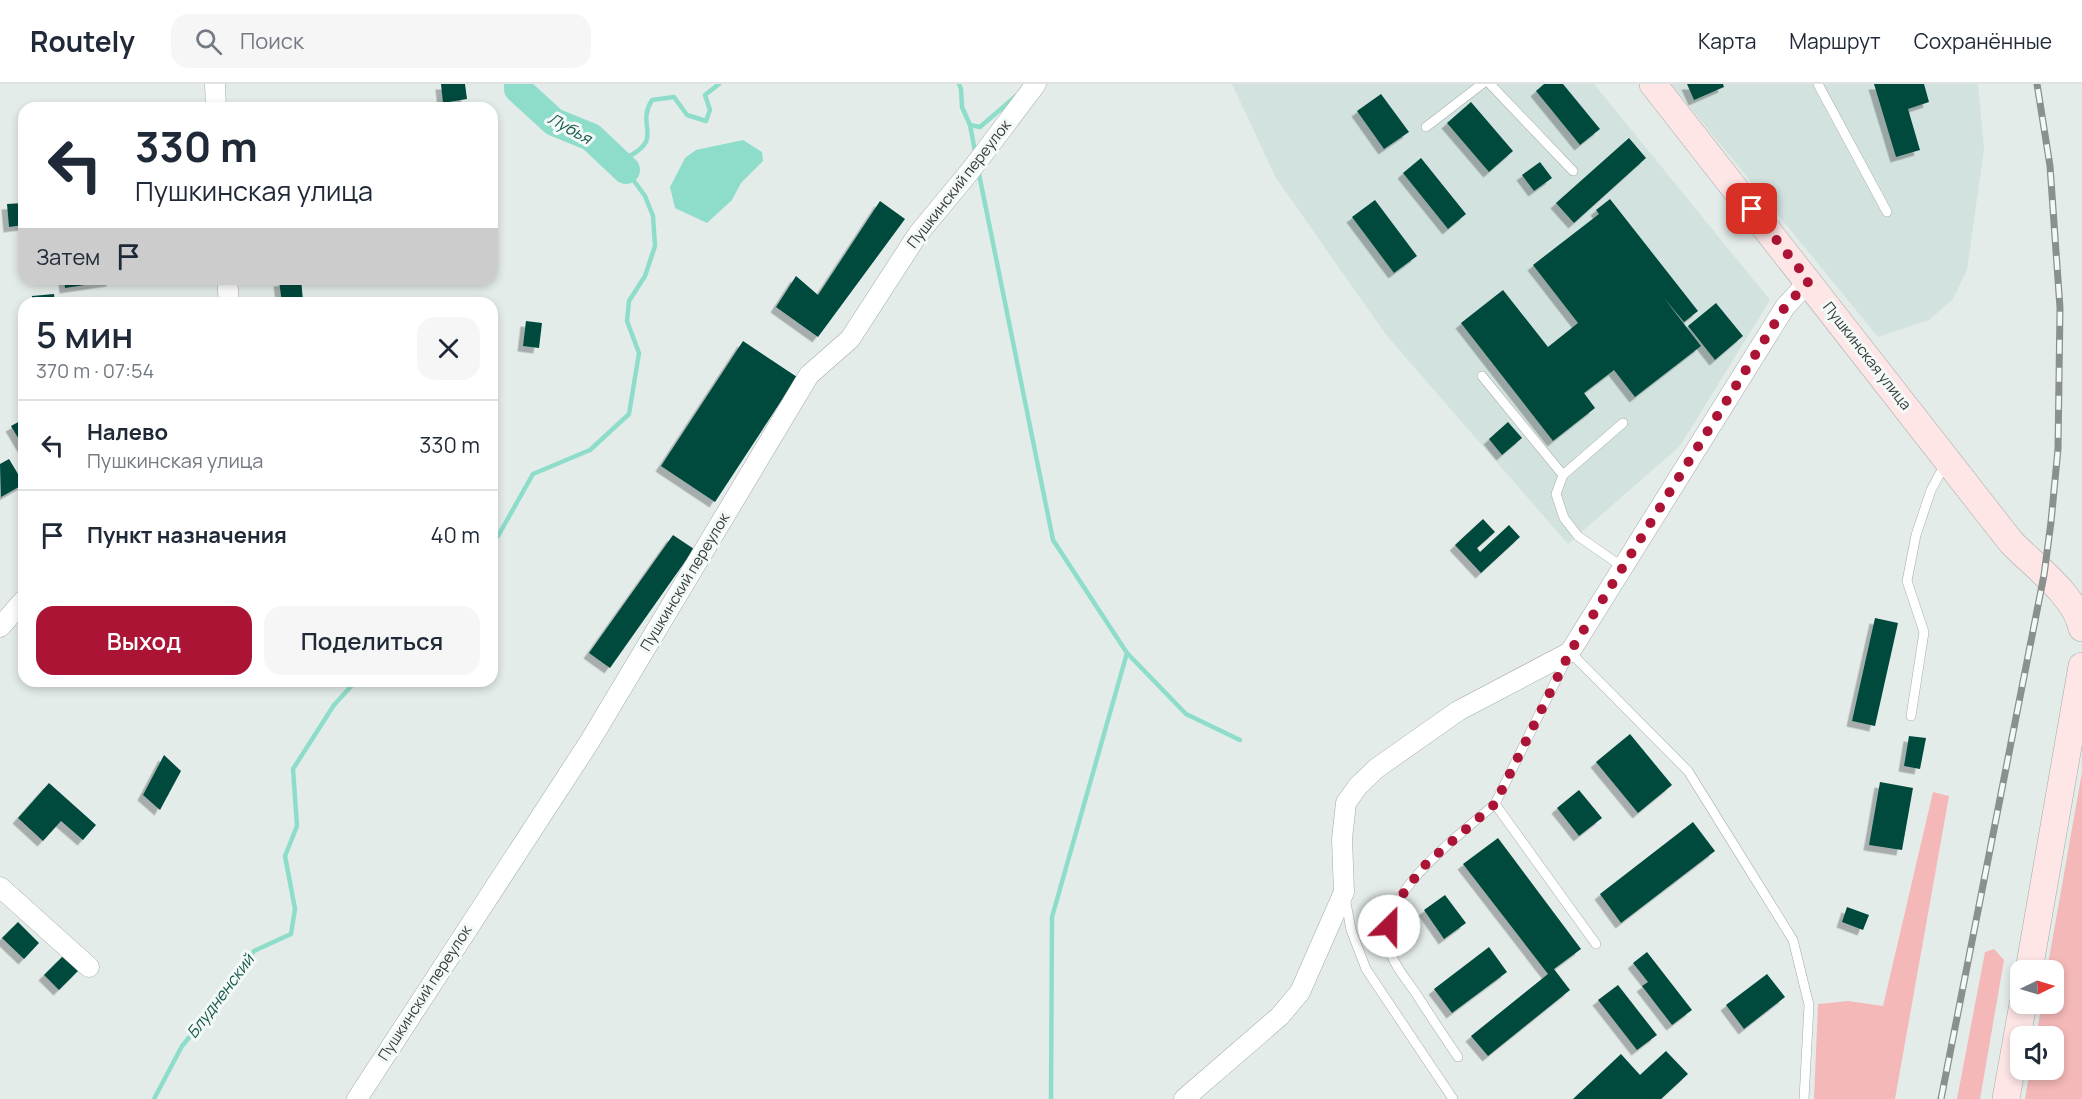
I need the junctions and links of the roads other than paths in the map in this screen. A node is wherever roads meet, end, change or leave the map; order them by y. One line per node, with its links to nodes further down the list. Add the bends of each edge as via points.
1 (215, 84): 7 (street)
2 (1036, 84): 31 (street, Пушкинский переулок, via 918,234 850,339 809,375 590,741)
3 (1482, 84): 8 (lane)
4 (1490, 84): 9 (lane)
5 (1653, 84): 11 (street, Пушкинская улица)
6 (1818, 84): 10 (lane)
7 (216, 102)
8 (1426, 127)
9 (1573, 171)
10 (1887, 212)
11 (1809, 281): 14 (street, Пушкинская улица); 16 (street, via 1785,307)
12 (1482, 376): 15 (lane)
13 (1623, 423): 15 (lane)
14 (1947, 460): 18 (street, Пушкинская улица, via 2011,542 2068,599); 22 (lane, via 1931,490 1907,581 1924,632)
15 (1563, 475): 16 (lane, via 1556,494 1564,518 1578,536)
16 (1624, 568): 20 (street)
17 (18, 607): 19 (street)
18 (2082, 626)
19 (0, 627)
20 (1570, 652): 23 (lane); 25 (street, via 1458,711 1358,786 1346,803 1342,839); 34 (lane, via 1688,771 1793,940 1809,1005)
21 (2082, 666): 27 (street)
22 (1911, 716)
23 (1495, 804): 26 (lane); 30 (lane, via 1427,863 1406,889 1389,926 1389,948 1398,966)
24 (0, 886): 28 (street)
25 (1344, 892): 32 (street, via 1300,992 1280,1016); 33 (lane, via 1351,930 1366,969)
26 (1596, 944)
27 (2031, 960)
28 (89, 967)
29 (2021, 1014): 35 (street)
30 (1458, 1057)
31 (357, 1099)
32 (1184, 1099)
33 (1453, 1099)
34 (1804, 1099)
35 (2006, 1099)

